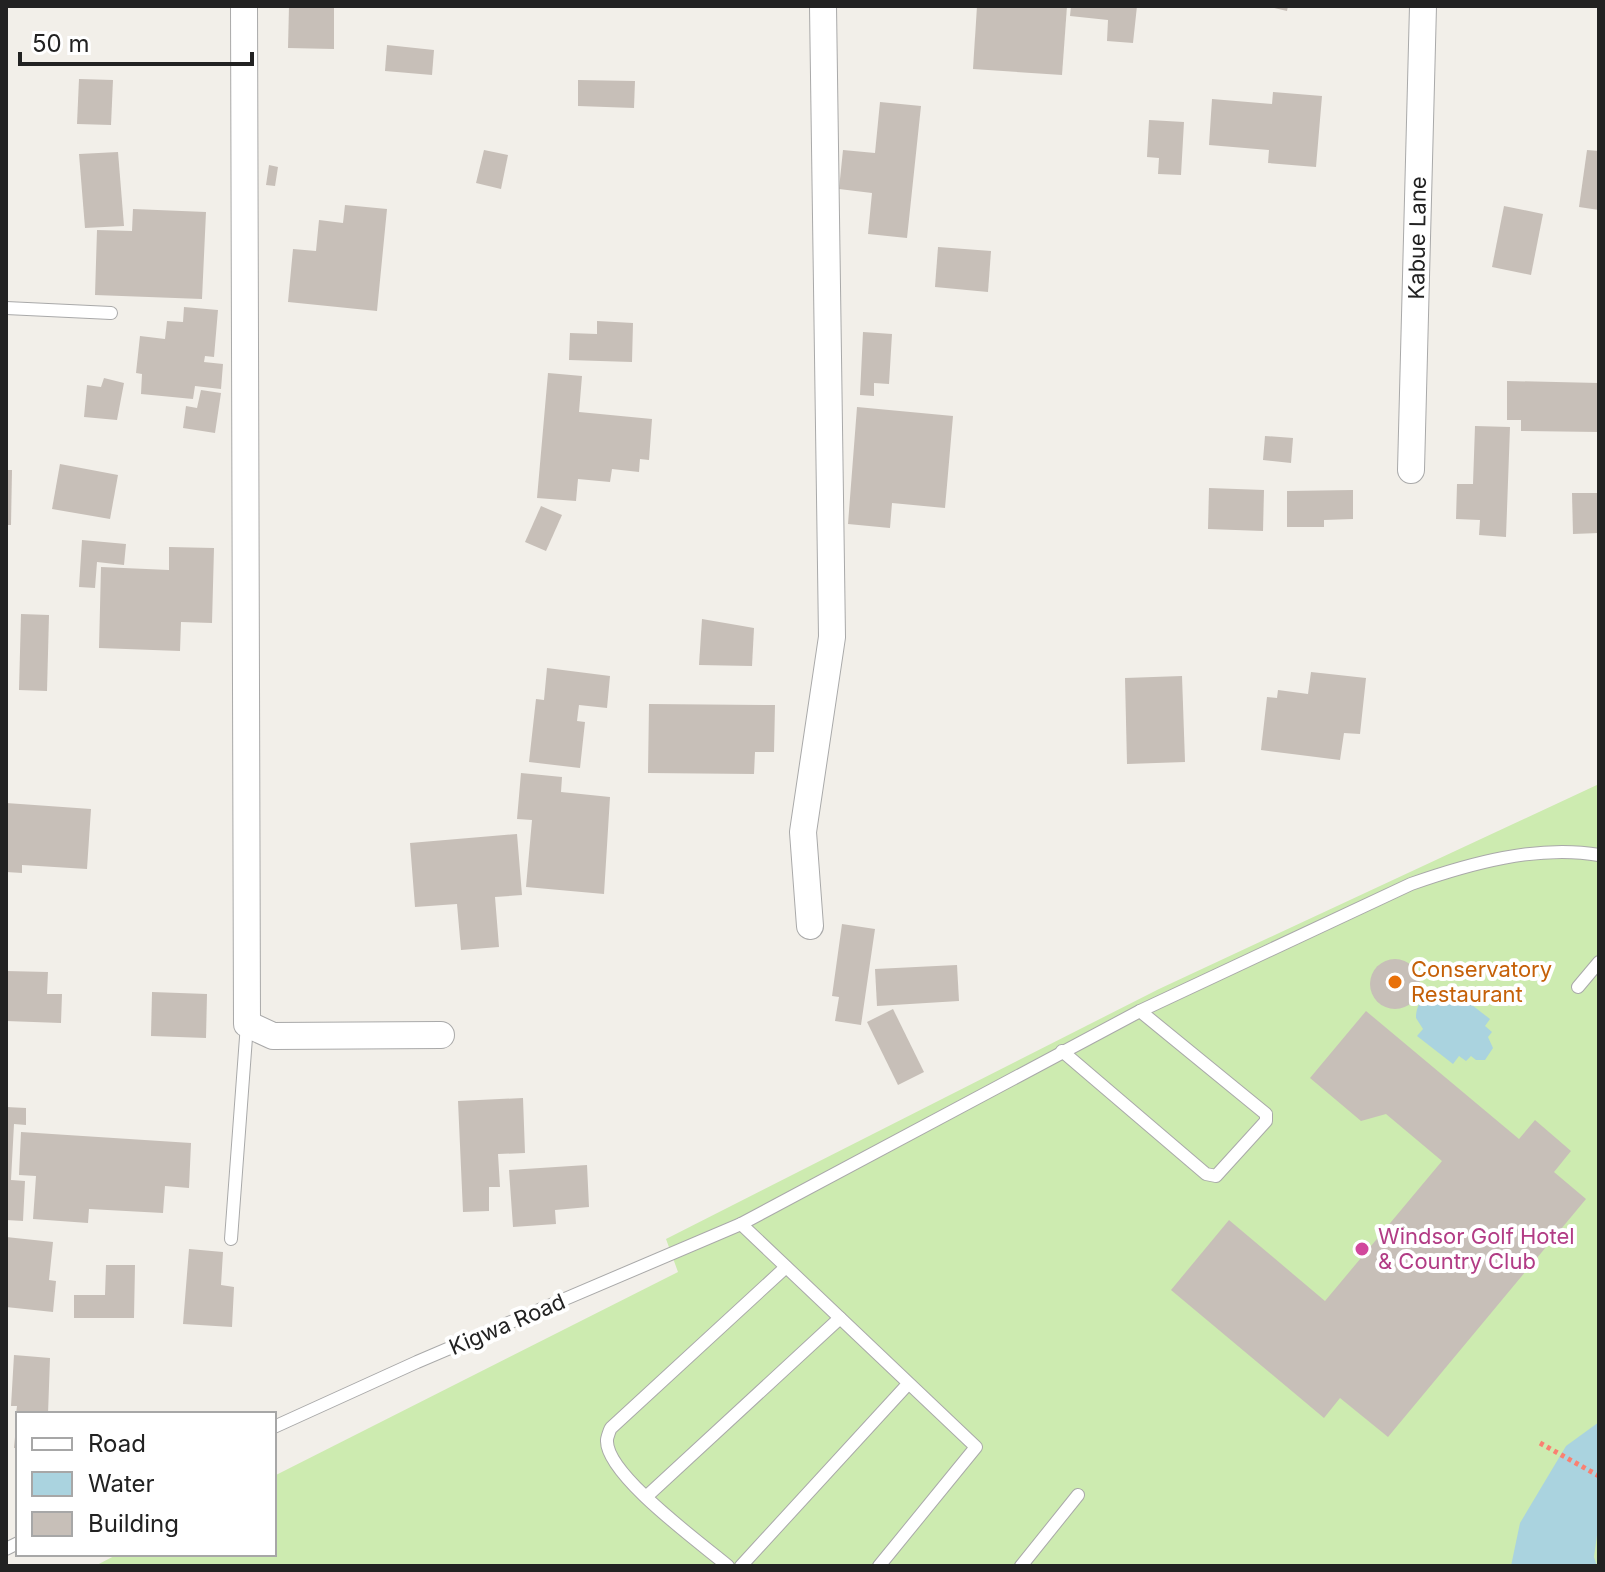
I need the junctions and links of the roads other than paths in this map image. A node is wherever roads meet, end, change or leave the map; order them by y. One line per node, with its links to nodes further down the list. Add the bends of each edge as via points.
1 (244, 6): 12 (street)
2 (823, 6): 8 (street, via 832,637 803,832)
3 (1423, 6): 6 (street, Kabue Lane)
4 (6, 308): 5 (lane)
5 (111, 313)
6 (1411, 470)
7 (1599, 855): 11 (lane, Kigwa Road, via 1536,854 1454,869 1315,927)
8 (810, 926)
9 (1599, 962): 10 (lane)
10 (1578, 987)
11 (1140, 1011): 14 (lane, Kigwa Road); 14 (lane, via 1266,1114 1266,1121 1216,1176 1206,1174)
12 (247, 1024): 13 (street, via 273,1036); 16 (lane)
13 (441, 1035)
14 (1062, 1051): 15 (lane, Kigwa Road)
15 (741, 1224): 17 (lane); 20 (lane, Kigwa Road)
16 (231, 1239)
17 (786, 1267): 18 (lane); 22 (lane, via 611,1428 610,1452)
18 (840, 1318): 19 (lane); 22 (lane)
19 (908, 1384): 24 (lane); 25 (lane, via 976,1447)
20 (276, 1426)
21 (1078, 1495): 26 (lane)
22 (646, 1497): 23 (lane)
23 (728, 1566)
24 (741, 1566)
25 (879, 1566)
26 (1021, 1566)

